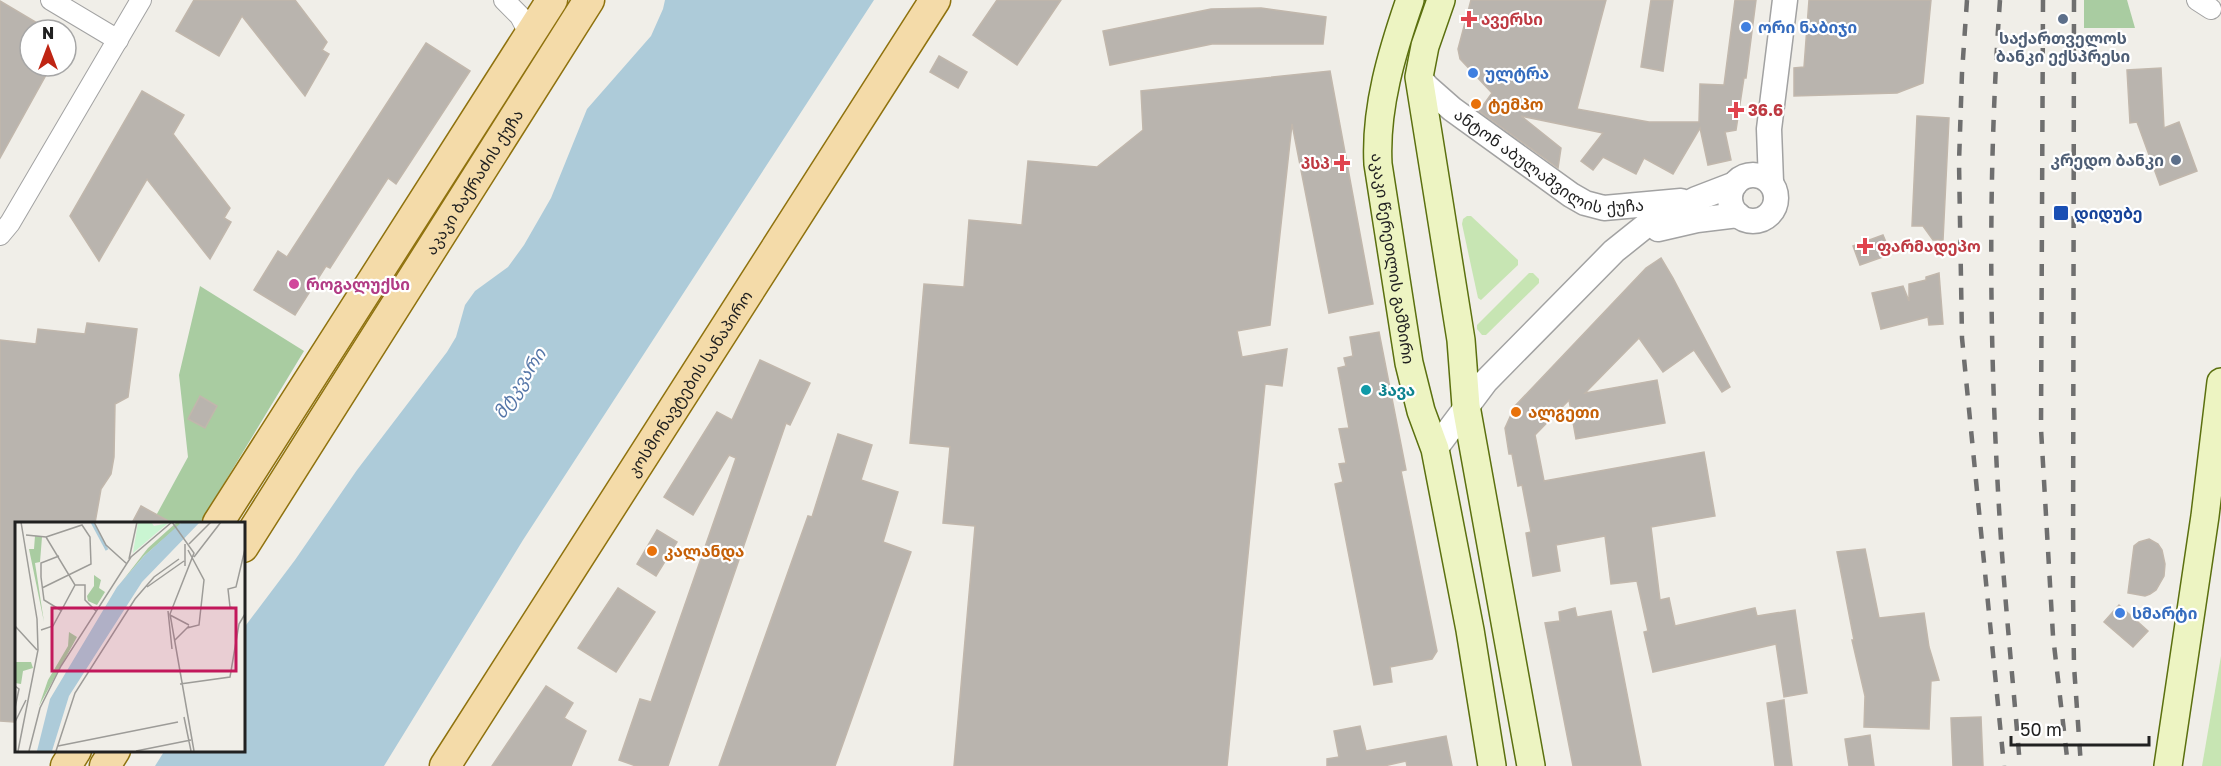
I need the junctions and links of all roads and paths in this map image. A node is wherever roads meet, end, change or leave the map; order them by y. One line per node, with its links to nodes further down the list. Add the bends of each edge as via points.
1 (51, 0): 11 (street)
2 (141, 0): 11 (street)
3 (504, 0): 10 (street, via 520,16)
4 (552, 0): 10 (main road, აკაკი ბაქრაძის ქუჩა)
5 (589, 0): 24 (main road, აკაკი ბაქრაძის ქუჩა)
6 (934, 0): 29 (main road, კოსმონავტების სანაპირო)
7 (1410, 0): 22 (main road, აკაკი წერეთლის გამზირი, via 1383,98 1378,164 1408,357)
8 (1441, 0): 12 (main road)
9 (1785, 0): 13 (street)
10 (530, 35): 23 (main road, აკაკი ბაქრაძის ქუჩა)
11 (118, 40): 18 (street)
12 (1419, 77): 16 (street, ანტონ აბულაშვილის ქუჩა, via 1452,109 1585,203 1604,208); 21 (main road, via 1462,346)
13 (1769, 129): 14 (street, via 1760,151); 15 (street)
14 (1740, 180): 15 (street, via 1755,175); 16 (street, ანტონ აბულაშვილის ქუჩა); 17 (street, via 1731,191 1730,200)
15 (1771, 182): 17 (street, via 1776,194 1772,212 1756,221)
16 (1696, 199): 19 (street, ანტონ აბულაშვილის ქუჩა)
17 (1738, 215): 19 (street, ანტონ აბულაშვილის ქუჩა, via 1667,226)
18 (0, 235)
19 (1630, 238): 21 (street, ანტონ აბულაშვილის ქუჩა, via 1582,282)
20 (2221, 382): 32 (main road)
21 (1466, 406): 22 (street, ანტონ აბულაშვილის ქუჩა); 31 (main road)
22 (1435, 449): 30 (main road, აკაკი წერეთლის გამზირი)
23 (219, 522)
24 (244, 545)
25 (75, 751): 27 (main road)
26 (114, 751): 28 (main road)
27 (66, 766)
28 (105, 766)
29 (445, 766)
30 (1492, 766)
31 (1531, 766)
32 (2168, 766)

